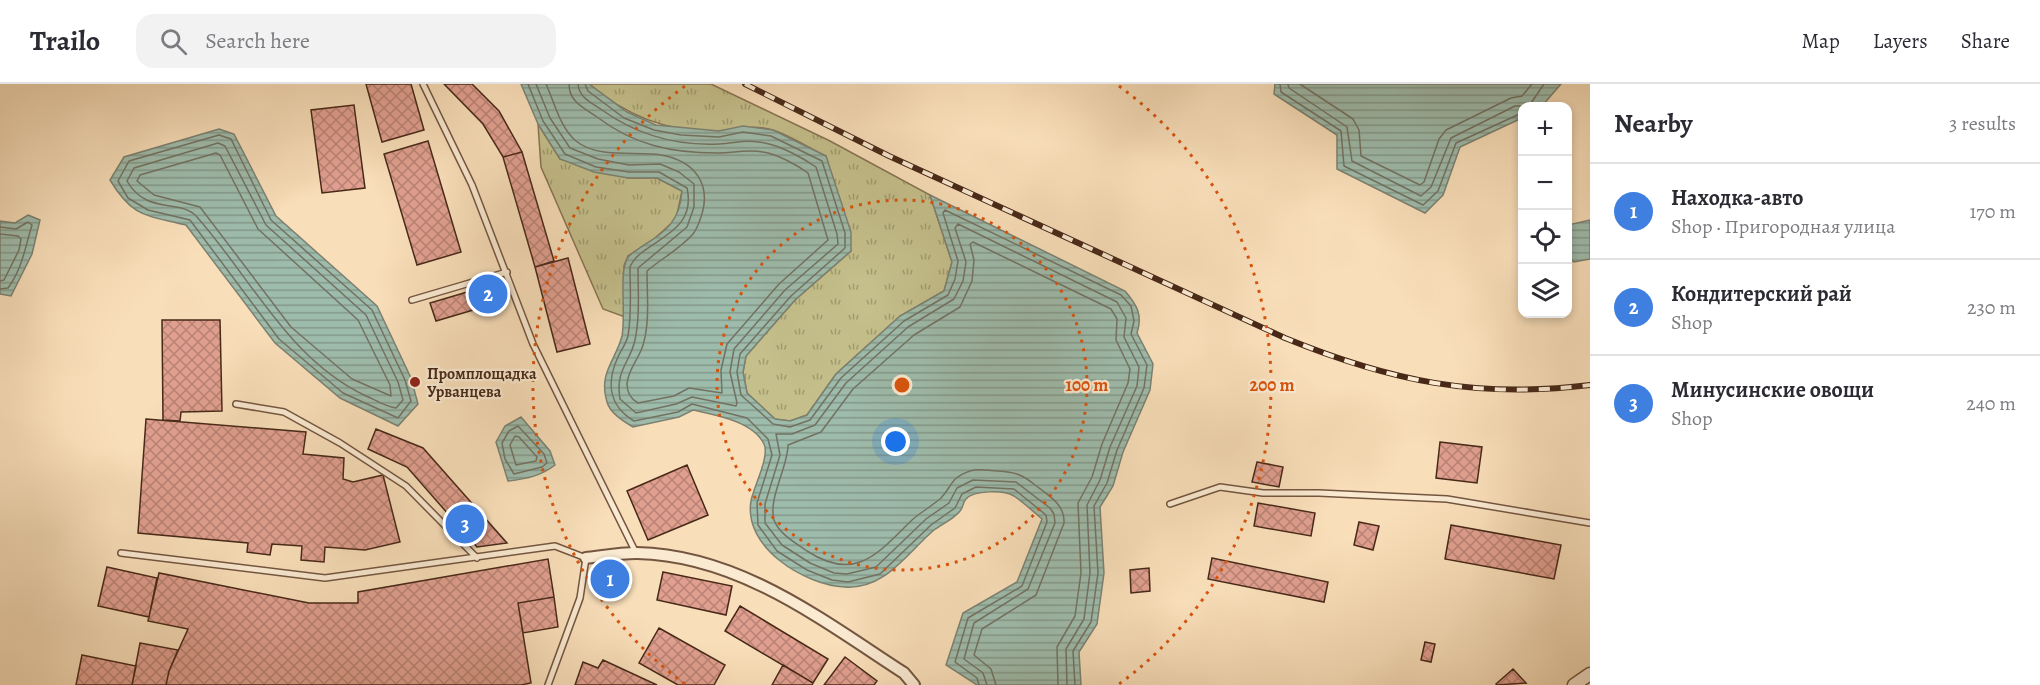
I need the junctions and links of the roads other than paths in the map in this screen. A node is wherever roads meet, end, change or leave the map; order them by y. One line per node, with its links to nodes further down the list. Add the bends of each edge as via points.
1 (423, 84): 2 (lane, via 472,185)
2 (507, 272): 3 (lane); 8 (lane, via 533,344)
3 (412, 300)
4 (236, 404): 9 (lane, via 284,412 340,443 406,486)
5 (1170, 504): 6 (lane, via 1220,488 1447,499)
6 (1590, 522)
7 (121, 553): 9 (lane, via 325,578)
8 (636, 553): 10 (street); 13 (street, via 715,565 772,590 904,673)
9 (477, 558): 10 (lane, via 555,546)
10 (586, 558): 12 (lane, via 580,598)
11 (1590, 674): 14 (street)
12 (548, 685)
13 (914, 685)
14 (1574, 685)

